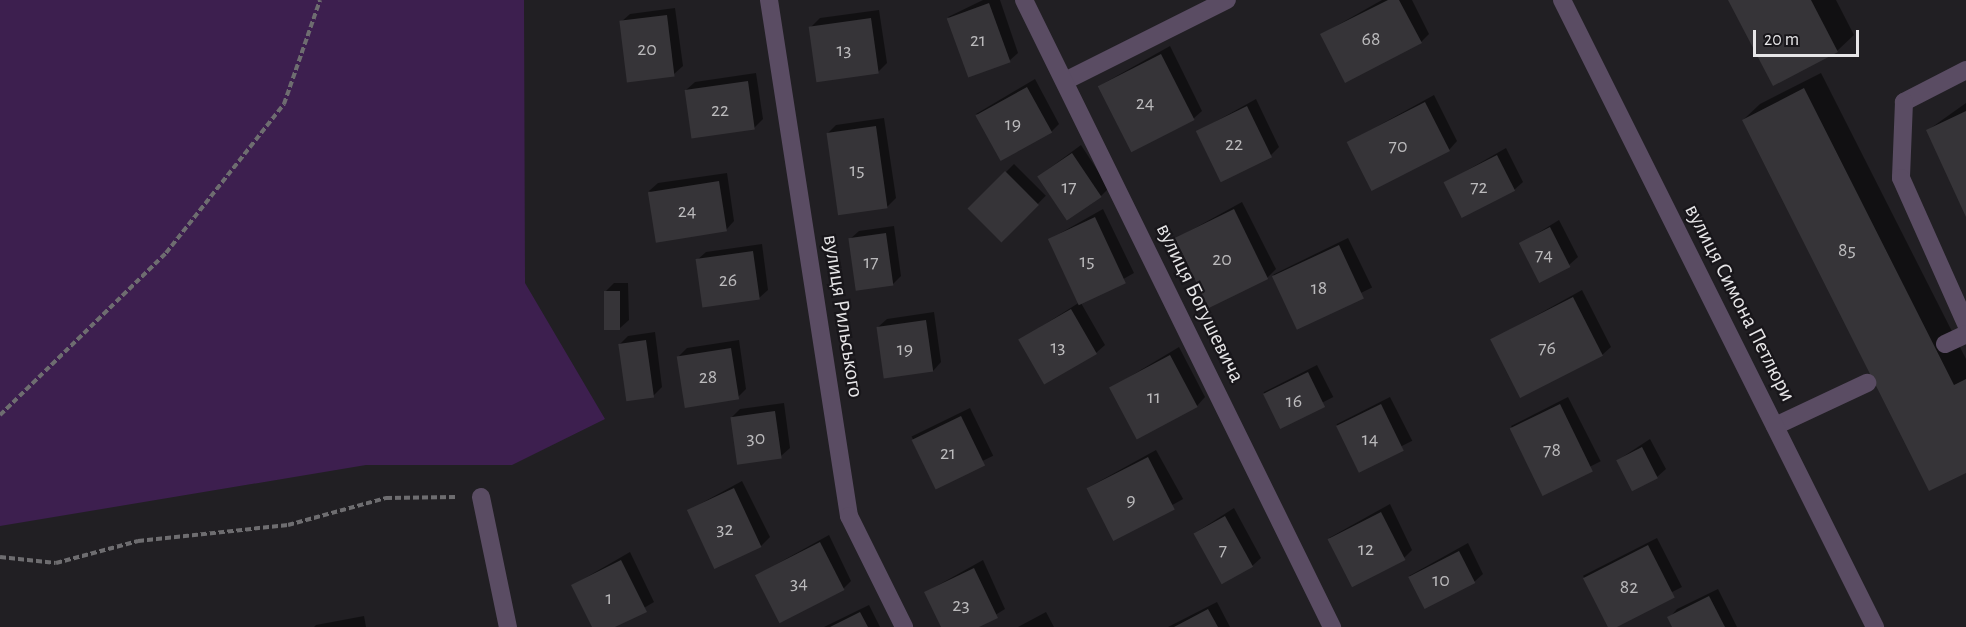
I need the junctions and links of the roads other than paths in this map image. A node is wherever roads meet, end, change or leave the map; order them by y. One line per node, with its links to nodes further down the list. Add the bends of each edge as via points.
1 (770, 0): 14 (street, вулиця Рильського, via 849,516)
2 (1024, 0): 6 (street, вулиця Богушевича)
3 (1227, 0): 6 (street)
4 (1562, 0): 11 (street, вулиця Симона Петлюри)
5 (1966, 70): 7 (street, via 1904,102 1901,178)
6 (1065, 81): 15 (street, вулиця Богушевича)
7 (1966, 324)
8 (1966, 334): 9 (street)
9 (1945, 344)
10 (1867, 383): 11 (street)
11 (1775, 426): 16 (street, вулиця Симона Петлюри)
12 (481, 497): 13 (street)
13 (508, 627)
14 (904, 627)
15 (1332, 627)
16 (1875, 627)

